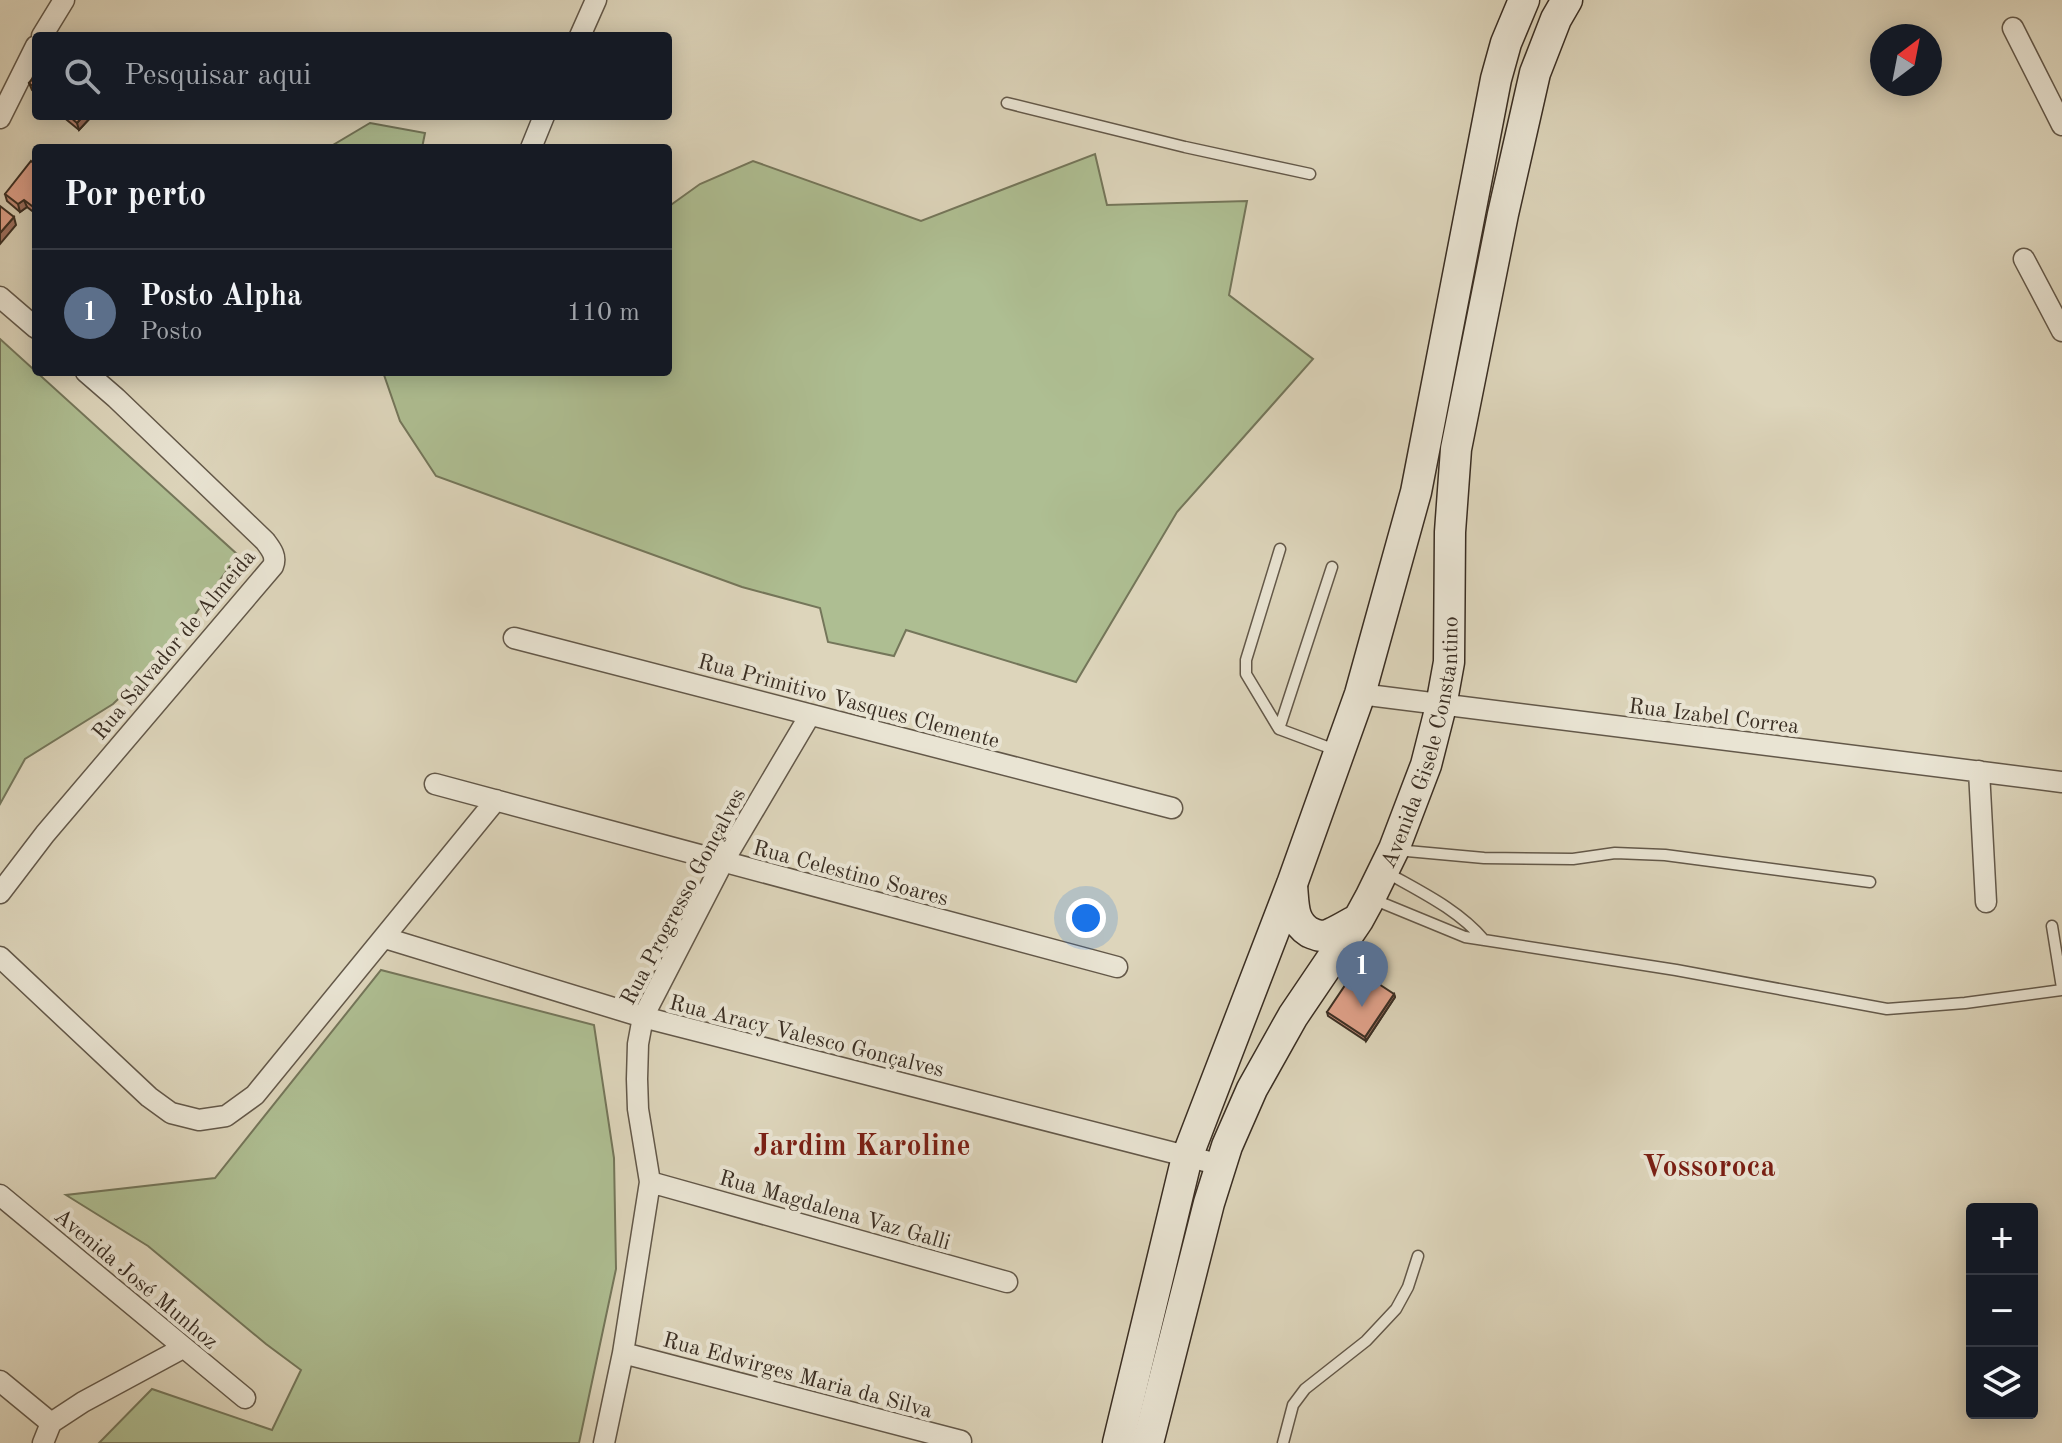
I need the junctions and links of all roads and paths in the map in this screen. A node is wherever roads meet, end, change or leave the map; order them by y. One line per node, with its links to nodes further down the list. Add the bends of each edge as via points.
1 (64, 0): 6 (street)
2 (596, 0): 7 (street)
3 (1524, 0): 23 (main road, via 1496,79 1416,492)
4 (1567, 0): 24 (main road, Avenida Gisele Constantino, via 1535,73 1456,449 1449,662)
5 (2013, 28): 12 (street)
6 (44, 32)
7 (582, 32)
8 (32, 54): 10 (street)
9 (1007, 103): 14 (lane)
10 (0, 118)
11 (542, 120): 13 (street)
12 (2062, 125)
13 (533, 144)
14 (1310, 174)
15 (2024, 259): 18 (street)
16 (0, 297): 17 (street)
17 (32, 325)
18 (2062, 331)
19 (91, 376): 37 (street, Rua Salvador de Almeida, via 265,541 276,560)
20 (1280, 549): 26 (lane, via 1246,660 1246,674)
21 (1332, 567): 26 (lane)
22 (514, 638): 25 (street, Rua Primitivo Vasques Clemente)
23 (1360, 694): 24 (street, Rua Izabel Correa); 27 (main road)
24 (1441, 706): 28 (street, Rua Izabel Correa); 33 (main road, Avenida Gisele Constantino, via 1426,765)
25 (810, 715): 32 (street, Rua Primitivo Vasques Clemente); 34 (street, Rua Progresso Gonçalves)
26 (1279, 729): 27 (lane)
27 (1339, 751): 36 (main road)
28 (1979, 771): 29 (street, Rua Izabel Correa); 38 (street)
29 (2062, 782)
30 (435, 784): 31 (street, Rua Celestino Soares)
31 (496, 800): 34 (street, Rua Celestino Soares); 41 (street)
32 (1172, 808)
33 (1389, 860): 35 (lane, via 1665,855); 39 (main road, Avenida Gisele Constantino); 42 (lane)
34 (723, 862): 44 (street, Rua Celestino Soares); 46 (street, Rua Progresso Gonçalves)
35 (1870, 882)
36 (1292, 884): 39 (main road, via 1295,915 1316,936 1326,935); 47 (main road)
37 (0, 893)
38 (1986, 902)
39 (1364, 909): 42 (lane); 48 (main road, Avenida Gisele Constantino, via 1252,1089)
40 (2052, 926): 45 (lane)
41 (385, 938): 43 (street, via 255,1095 226,1116 199,1120 171,1113 149,1097); 46 (street, Rua Aracy Valesco Gonçalves)
42 (1484, 940): 45 (lane, via 1887,1009)
43 (0, 957)
44 (1117, 967)
45 (2062, 989)
46 (643, 1017): 47 (street, Rua Aracy Valesco Gonçalves); 49 (street, Rua Progresso Gonçalves, via 638,1109)
47 (1187, 1157): 48 (street, Rua Aracy Valesco Gonçalves); 61 (main road)
48 (1221, 1165): 62 (main road, Avenida Gisele Constantino)
49 (650, 1182): 52 (street, Rua Magdalena Vaz Galli); 54 (street, Rua Progresso Gonçalves)
50 (0, 1195): 53 (street, Avenida José Munhoz)
51 (1418, 1256): 63 (lane, via 1396,1309 1293,1405)
52 (1007, 1282)
53 (183, 1348): 56 (street, Avenida José Munhoz); 57 (street)
54 (623, 1353): 58 (street, Rua Edwirges Maria da Silva); 60 (street, Rua Progresso Gonçalves)
55 (0, 1381): 57 (street)
56 (245, 1398)
57 (51, 1423): 59 (street)
58 (961, 1441)
59 (43, 1443)
60 (604, 1443)
61 (1118, 1443)
62 (1148, 1443)
63 (1283, 1443)

